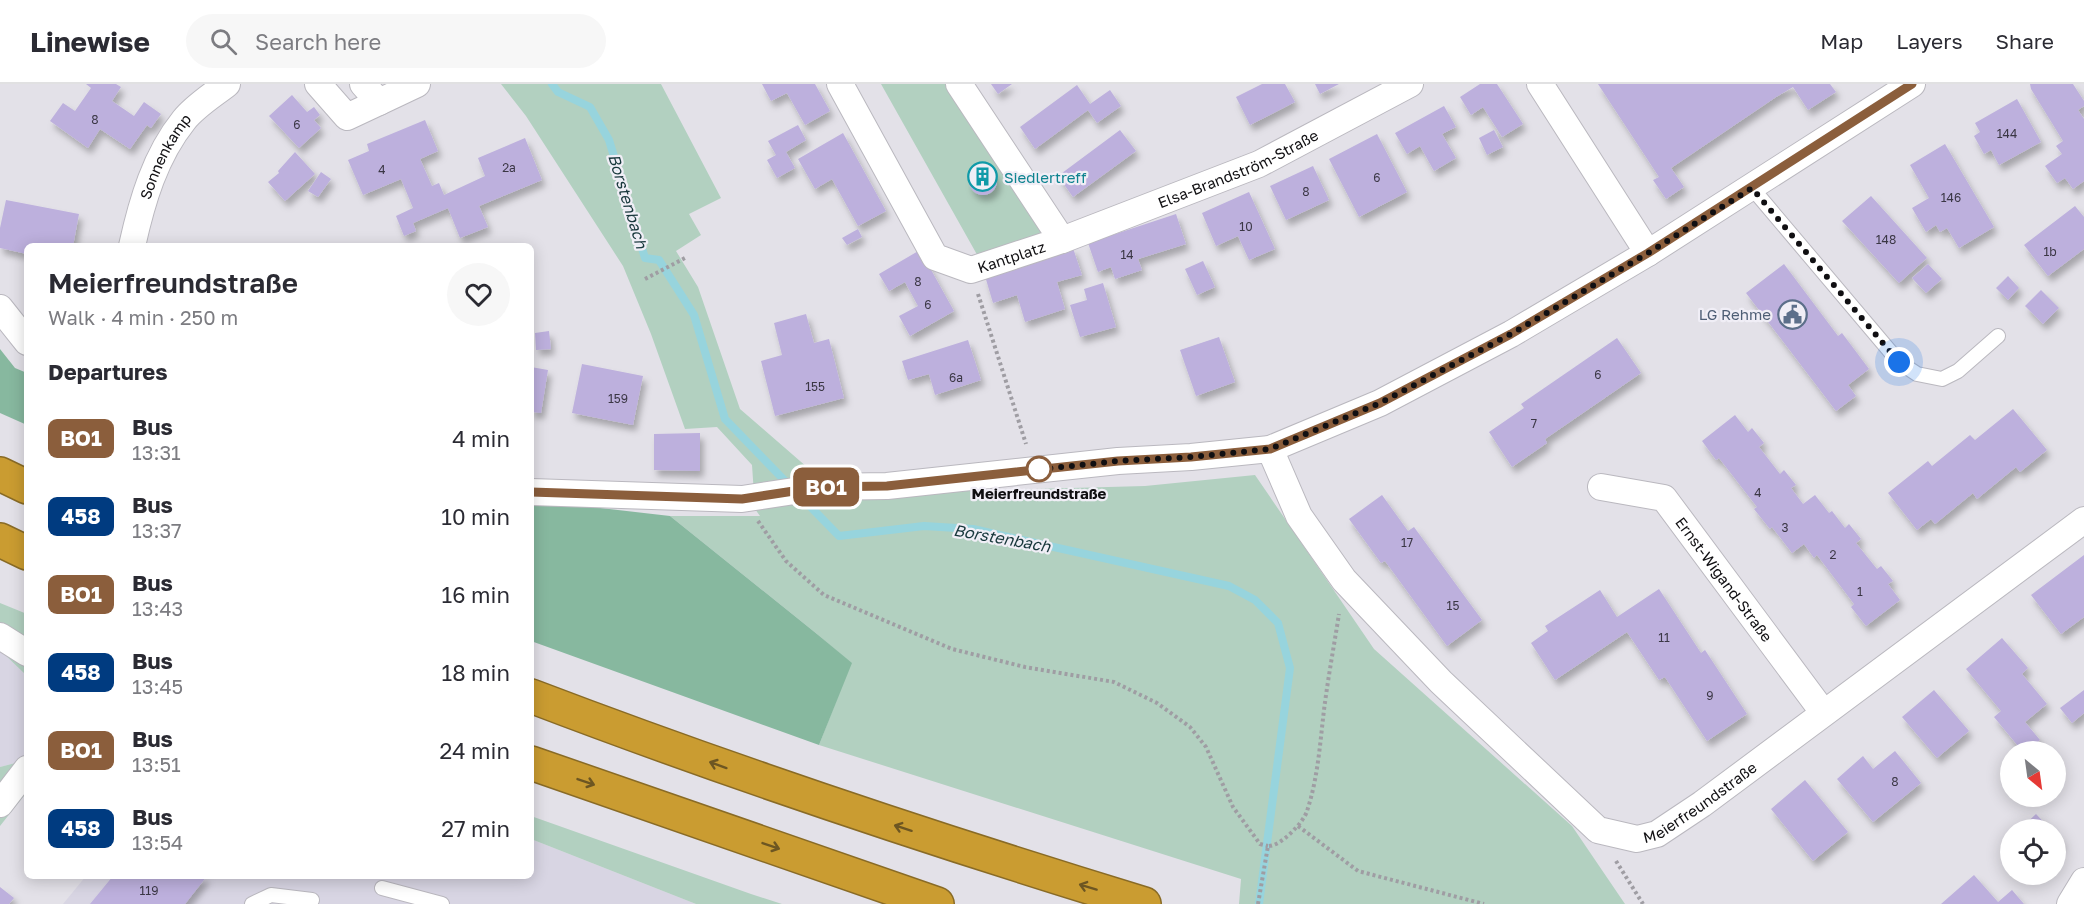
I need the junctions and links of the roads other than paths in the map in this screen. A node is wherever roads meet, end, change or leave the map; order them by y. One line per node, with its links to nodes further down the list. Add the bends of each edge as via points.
1 (227, 84): 12 (street, Sonnenkamp, via 185,118 159,159)
2 (318, 84): 9 (street, via 347,117)
3 (417, 84): 9 (street)
4 (840, 84): 11 (street, Kantplatz, via 935,256 971,270)
5 (958, 84): 11 (street, Kantplatz)
6 (1410, 84): 11 (street, Elsa-Brandström-Straße, via 1259,164)
7 (1540, 84): 13 (street)
8 (1912, 84): 10 (street)
9 (371, 93)
10 (1752, 188): 13 (street); 15 (lane, via 1899,362 1917,374 1942,380)
11 (1062, 240)
12 (133, 243)
13 (1648, 253): 17 (street, via 1511,334 1380,403)
14 (0, 308): 16 (street)
15 (1998, 336)
16 (24, 338)
17 (1270, 449): 21 (street, via 887,486 820,487 742,499); 26 (street, Meierfreundstraße, via 1299,516 1344,580 1441,682 1598,830 1637,839 1657,834)
18 (0, 474): 19 (highway)
19 (24, 486)
20 (1601, 487): 26 (street, Ernst-Wigand-Straße, via 1664,498)
21 (534, 492)
22 (2084, 520): 26 (street, Meierfreundstraße)
23 (0, 540): 24 (highway)
24 (24, 552)
25 (534, 697): 36 (highway, one-way to 25, via 787,790)
26 (1823, 712)
27 (534, 764): 35 (highway, one-way to 35)
28 (24, 773): 29 (street)
29 (0, 804)
30 (2084, 881): 37 (street)
31 (382, 888): 34 (lane)
32 (312, 900): 33 (lane, via 271,895)
33 (252, 904)
34 (442, 904)
35 (937, 904)
36 (1144, 904)
37 (2070, 904)

